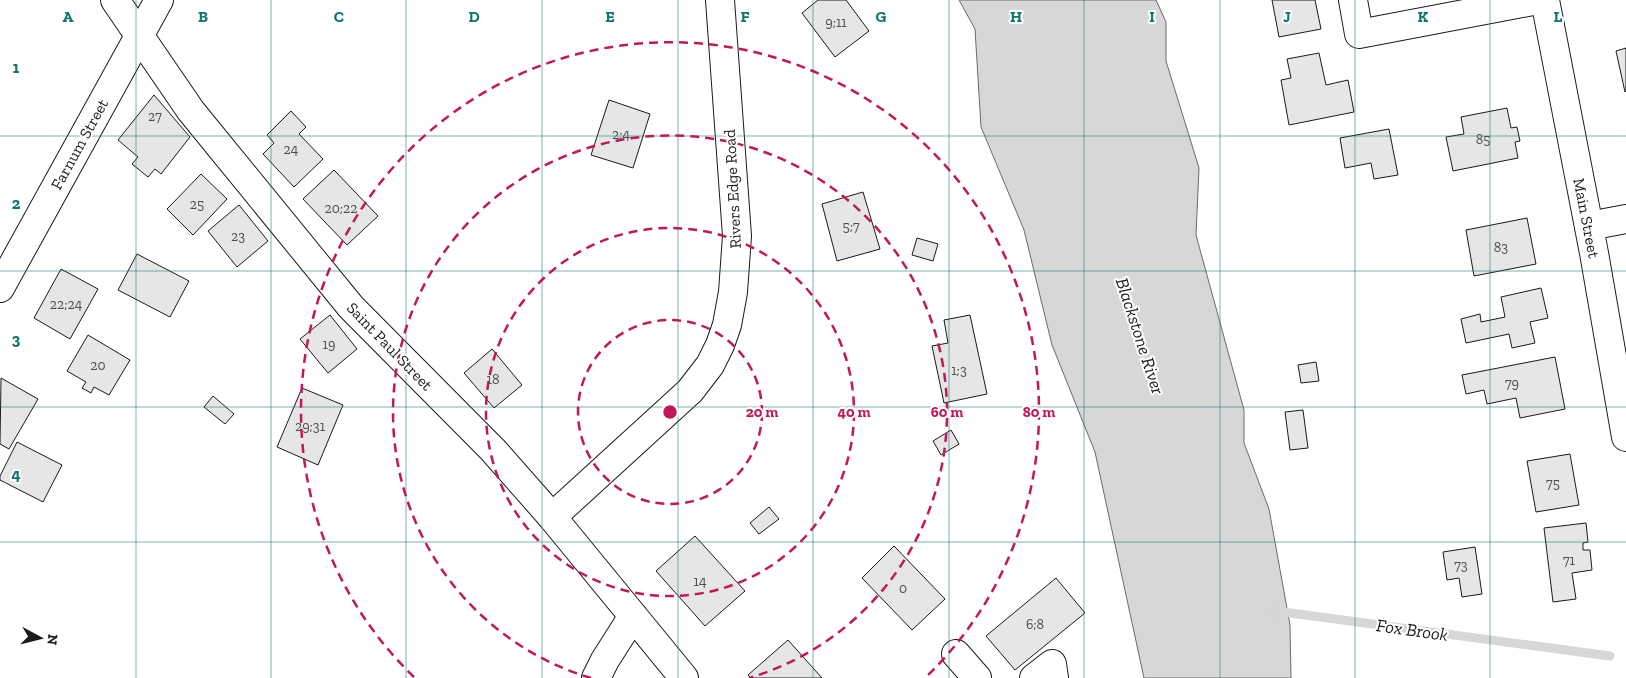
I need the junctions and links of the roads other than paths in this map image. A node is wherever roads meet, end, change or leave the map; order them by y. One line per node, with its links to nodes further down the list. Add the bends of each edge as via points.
1 (115, 0): 7 (main road, Saint Paul Street)
2 (159, 0): 7 (main road, Farnum Street)
3 (720, 0): 12 (main road, Rivers Edge Road, via 737,236 733,292 722,338 710,364 690,391)
4 (1353, 0): 5 (main road, via 1359,34)
5 (1538, 0)
6 (1545, 0): 9 (main road, Main Street)
7 (139, 36): 10 (main road, Farnum Street); 12 (main road, Saint Paul Street, via 191,111 351,307 493,450)
8 (1626, 219): 9 (main road)
9 (1588, 226): 11 (main road, Main Street)
10 (0, 288)
11 (1626, 437)
12 (552, 517): 13 (main road, Saint Paul Street)
13 (633, 616): 15 (main road); 16 (main road, Saint Paul Street)
14 (956, 654): 17 (main road)
15 (596, 678)
16 (684, 678)
17 (977, 678)
18 (1034, 678): 19 (main road, via 1052,664)
19 (1054, 678)

